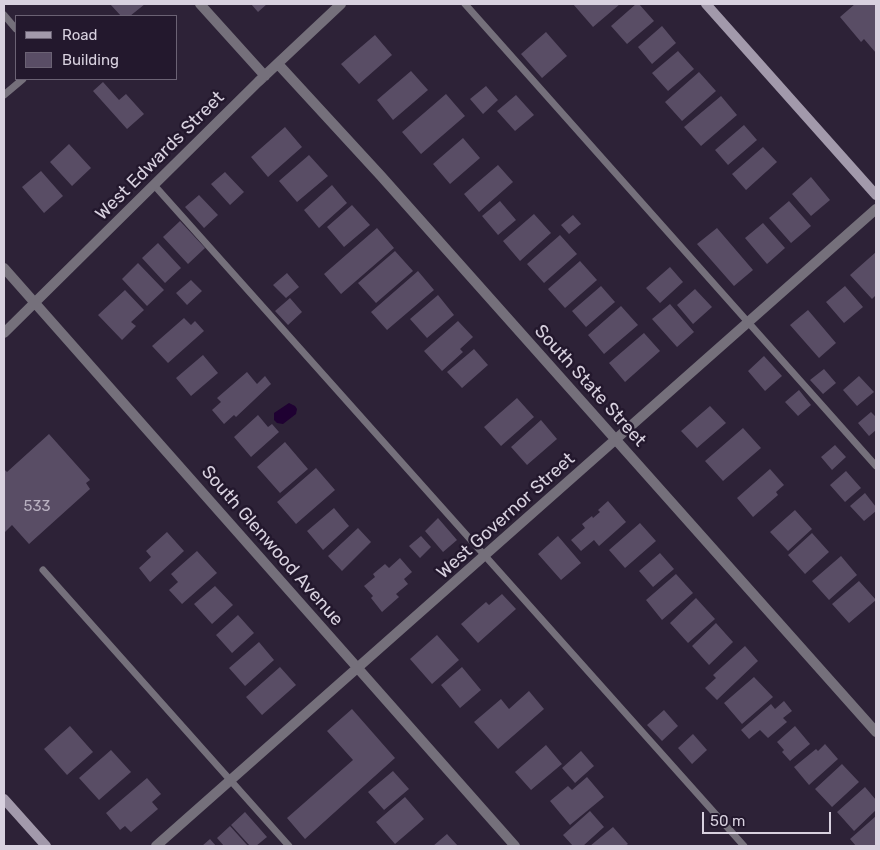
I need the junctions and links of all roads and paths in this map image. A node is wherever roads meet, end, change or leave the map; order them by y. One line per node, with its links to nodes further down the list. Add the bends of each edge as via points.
1 (200, 4): 8 (street)
2 (340, 4): 7 (street, West Edwards Street)
3 (465, 4): 16 (lane)
4 (706, 4): 12 (main road)
5 (4, 15): 6 (lane)
6 (15, 28)
7 (278, 64): 8 (street, West Edwards Street); 18 (street, South State Street)
8 (265, 76): 11 (street, West Edwards Street)
9 (22, 80): 10 (lane)
10 (4, 95)
11 (154, 185): 15 (street, West Edwards Street); 20 (lane)
12 (876, 195)
13 (876, 209): 16 (street, West Governor Street)
14 (4, 268): 15 (street, South Glenwood Avenue)
15 (35, 302): 17 (street, West Edwards Street); 22 (street, South Glenwood Avenue)
16 (748, 323): 18 (street, West Governor Street); 19 (lane)
17 (4, 333)
18 (616, 440): 20 (street, West Governor Street); 23 (street, South State Street)
19 (876, 466)
20 (485, 555): 22 (street, West Governor Street); 30 (lane)
21 (43, 570): 24 (lane)
22 (358, 668): 24 (street, West Governor Street); 29 (street, South Glenwood Avenue)
23 (876, 732)
24 (231, 780): 27 (street, West Governor Street); 28 (lane)
25 (4, 799): 26 (main road)
26 (46, 846)
27 (156, 846)
28 (289, 846)
29 (516, 846)
30 (744, 846)

